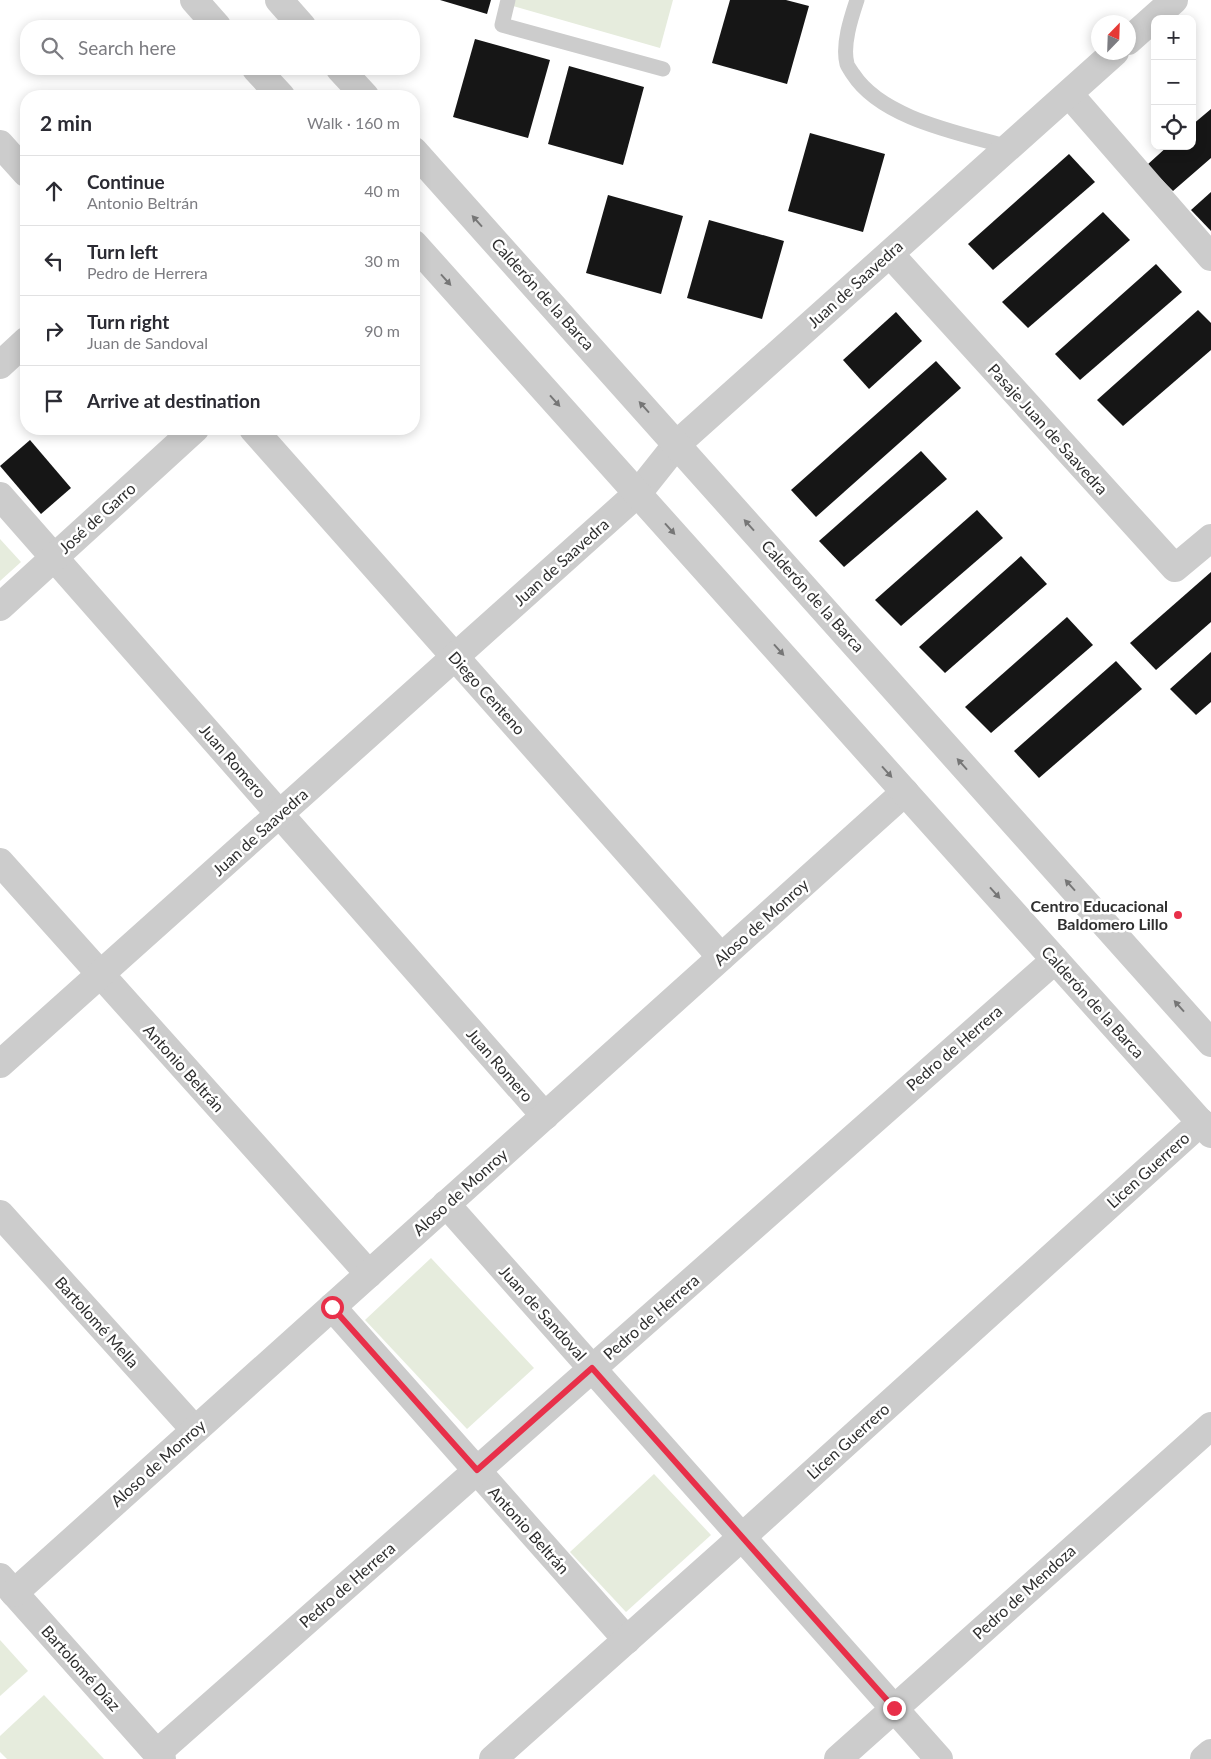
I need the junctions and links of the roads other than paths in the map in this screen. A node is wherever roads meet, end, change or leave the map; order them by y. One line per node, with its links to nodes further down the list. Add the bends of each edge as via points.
1 (194, 0): 6 (street)
2 (279, 0): 7 (street)
3 (508, 0): 10 (lane, via 502,25)
4 (857, 0): 17 (lane, via 846,35 847,64 859,83 886,106 909,116)
5 (1174, 0): 8 (street)
6 (212, 20)
7 (297, 20)
8 (1136, 33)
9 (1106, 60): 15 (street, Juan de Saavedra)
10 (663, 69)
11 (262, 75): 13 (street)
12 (346, 75): 14 (street)
13 (275, 90)
14 (359, 90)
15 (1069, 94): 17 (street, Juan de Saavedra); 22 (street)
16 (0, 144): 19 (street)
17 (1009, 147): 21 (street, Juan de Saavedra)
18 (420, 157): 27 (street, Calderón de la Barca, one-way to 18)
19 (20, 166)
20 (420, 251): 28 (street, Calderón de la Barca, one-way to 28)
21 (890, 254): 27 (street, Juan de Saavedra); 30 (street, Pasaje Juan de Saavedra, via 1175,568)
22 (1211, 257)
23 (20, 347): 24 (street)
24 (0, 365)
25 (188, 435): 31 (street, José de Garro)
26 (258, 435): 33 (street, Diego Centeno)
27 (677, 444): 28 (street, Juan de Saavedra); 40 (street, Calderón de la Barca, one-way to 27)
28 (638, 493): 33 (street, Juan de Saavedra); 34 (street, Calderón de la Barca, one-way to 34)
29 (0, 496): 31 (street, Juan Romero)
30 (1211, 538)
31 (54, 557): 32 (street, José de Garro); 35 (street, Juan Romero)
32 (0, 607)
33 (455, 657): 35 (street, Juan de Saavedra); 37 (street, Diego Centeno)
34 (906, 792): 37 (street, Aloso de Monroy); 38 (street, Calderón de la Barca, one-way to 38)
35 (280, 814): 39 (street, Juan de Saavedra); 42 (street, Juan Romero)
36 (0, 862): 39 (street, Antonio Beltrán)
37 (721, 957): 42 (street, Aloso de Monroy)
38 (1055, 960): 43 (street, Calderón de la Barca); 48 (street, Pedro de Herrera)
39 (100, 974): 41 (street, Juan de Saavedra); 46 (street, Antonio Beltrán)
40 (1211, 1043)
41 (0, 1064)
42 (545, 1116): 44 (street, Aloso de Monroy)
43 (1206, 1128): 52 (street, Licen Guerrero)
44 (446, 1204): 46 (street, Aloso de Monroy); 48 (street, Juan de Sandoval)
45 (0, 1214): 50 (street, Bartolomé Mella)
46 (369, 1274): 47 (street, Aloso de Monroy)
47 (332, 1307): 50 (street, Aloso de Monroy); 51 (street, Antonio Beltrán)
48 (592, 1368): 51 (street, Pedro de Herrera); 52 (street, Juan de Sandoval)
49 (1211, 1426): 55 (street, Pedro de Mendoza)
50 (195, 1430): 53 (street, Aloso de Monroy)
51 (477, 1470): 54 (street, Antonio Beltrán); 57 (street, Pedro de Herrera)
52 (742, 1537): 54 (street, Licen Guerrero); 55 (street, Juan de Sandoval)
53 (7, 1585): 57 (street, Bartolomé Díaz)
54 (627, 1640): 58 (street, Licen Guerrero)
55 (894, 1708): 59 (street, Pedro de Mendoza); 60 (street, Juan de Sandoval)
56 (1211, 1753): 61 (street)
57 (160, 1756)
58 (493, 1759)
59 (838, 1759)
60 (939, 1759)
61 (1204, 1759)

